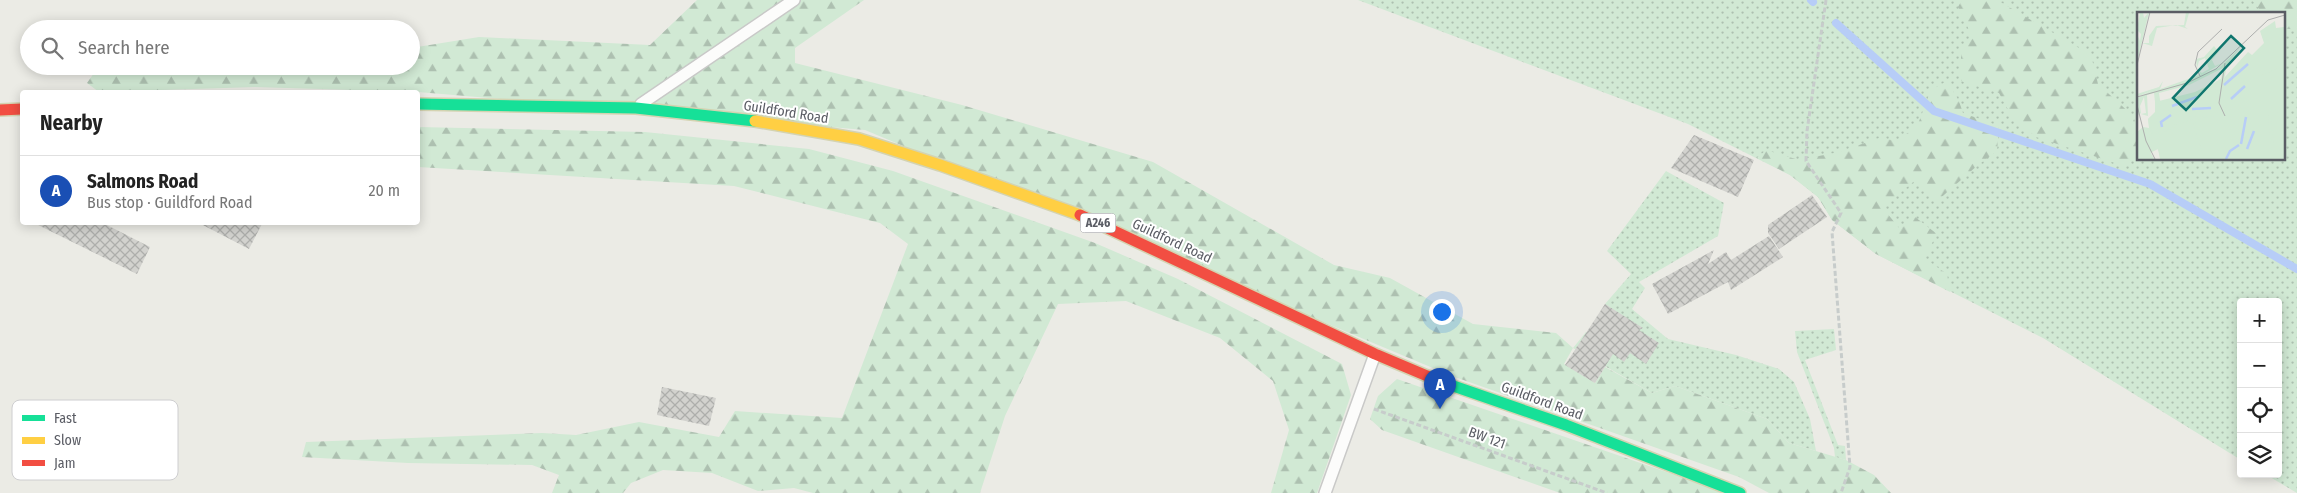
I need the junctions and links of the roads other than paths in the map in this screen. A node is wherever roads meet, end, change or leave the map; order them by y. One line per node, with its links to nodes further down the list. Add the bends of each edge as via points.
1 (794, 0): 4 (lane)
2 (420, 104): 4 (main road, Guildford Road / A246)
3 (20, 108): 5 (main road)
4 (636, 108): 6 (main road, Guildford Road / A246, via 750,120 859,139 940,165 1084,216)
5 (0, 110)
6 (1375, 354): 7 (lane); 8 (main road, Guildford Road / A246)
7 (1325, 493)
8 (1740, 493)

